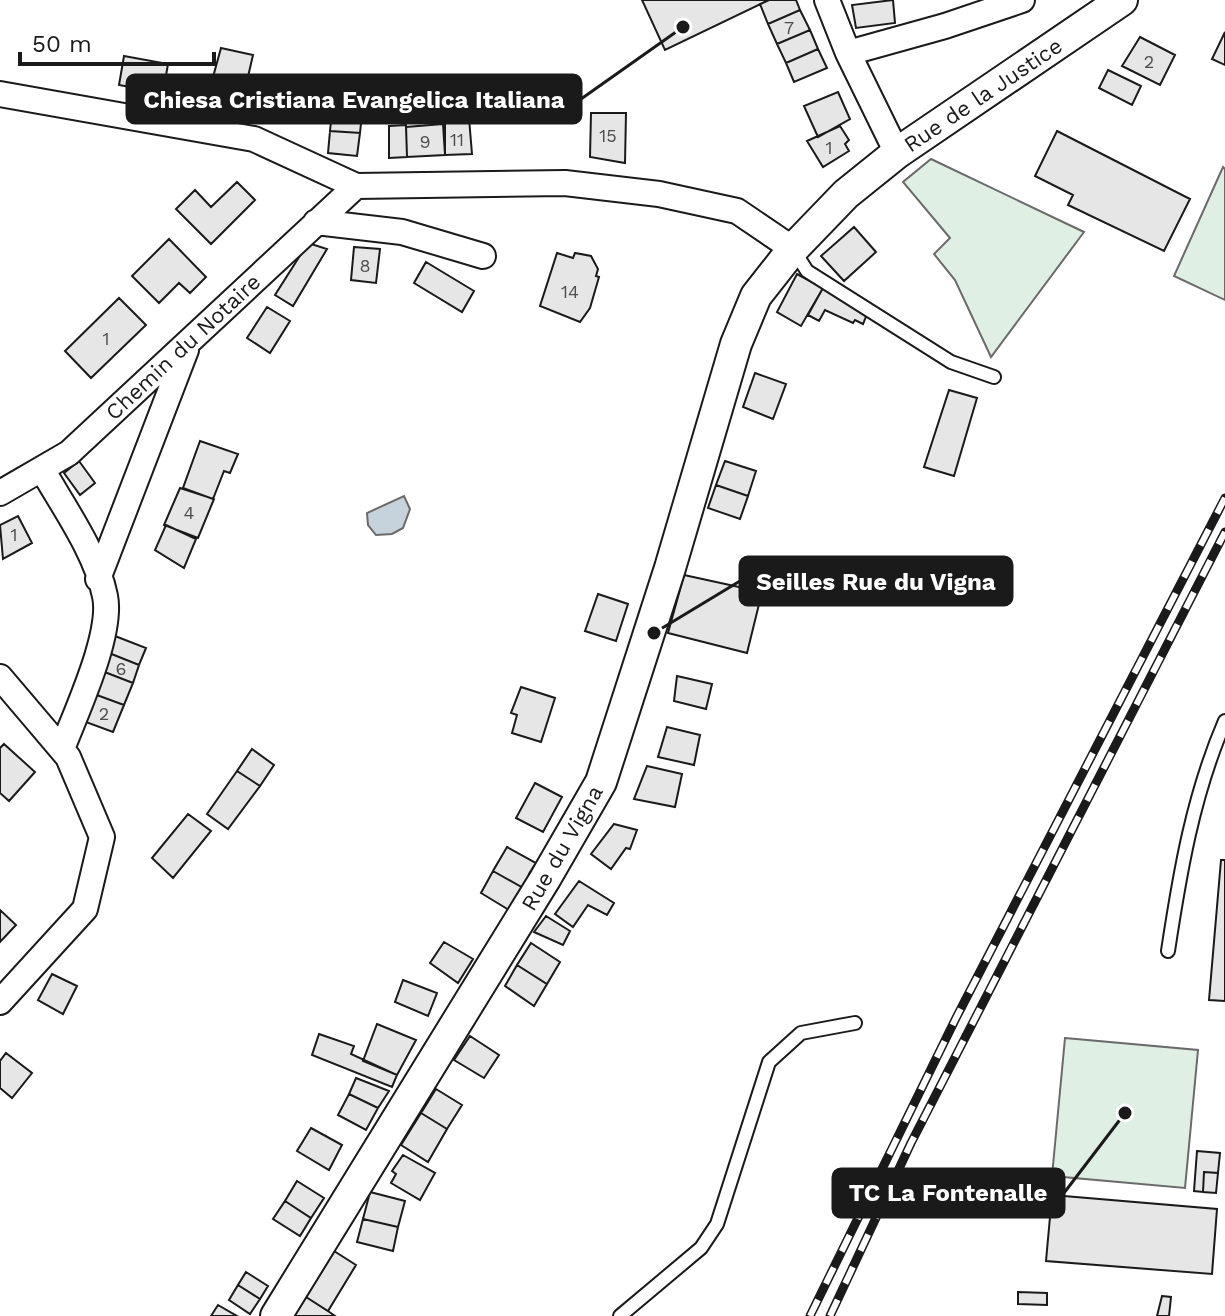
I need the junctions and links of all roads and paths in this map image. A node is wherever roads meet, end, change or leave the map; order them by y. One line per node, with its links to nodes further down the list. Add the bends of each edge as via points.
1 (827, 0): 4 (street, Rue de la Justice)
2 (1022, 0): 4 (street)
3 (1122, 0): 6 (street, Rue de la Justice)
4 (848, 53): 6 (street, Rue de la Justice)
5 (0, 94): 7 (street, via 254,139)
6 (897, 153): 9 (street, Rue du Vigna, via 846,194)
7 (356, 186): 8 (street, Chemin du Notaire); 9 (street, via 565,183 659,194 737,211)
8 (316, 222): 10 (street, via 402,232); 11 (street, Chemin du Notaire)
9 (793, 249): 12 (lane, via 807,271 951,362); 22 (street, Rue du Vigna, via 756,296 736,344 601,782)
10 (483, 256)
11 (188, 344): 13 (street, Chemin du Notaire, via 69,453); 15 (street)
12 (994, 377)
13 (42, 469): 14 (street, Chemin du Notaire); 15 (street)
14 (0, 493)
15 (98, 579): 18 (street, via 106,597 98,652)
16 (0, 677): 18 (street)
17 (1225, 721): 19 (lane, via 1184,844)
18 (62, 749): 20 (street, via 102,837 85,909)
19 (1168, 951)
20 (0, 1002)
21 (855, 1023): 23 (lane, via 801,1033 769,1062 717,1224 701,1248)
22 (276, 1316)
23 (620, 1316)

